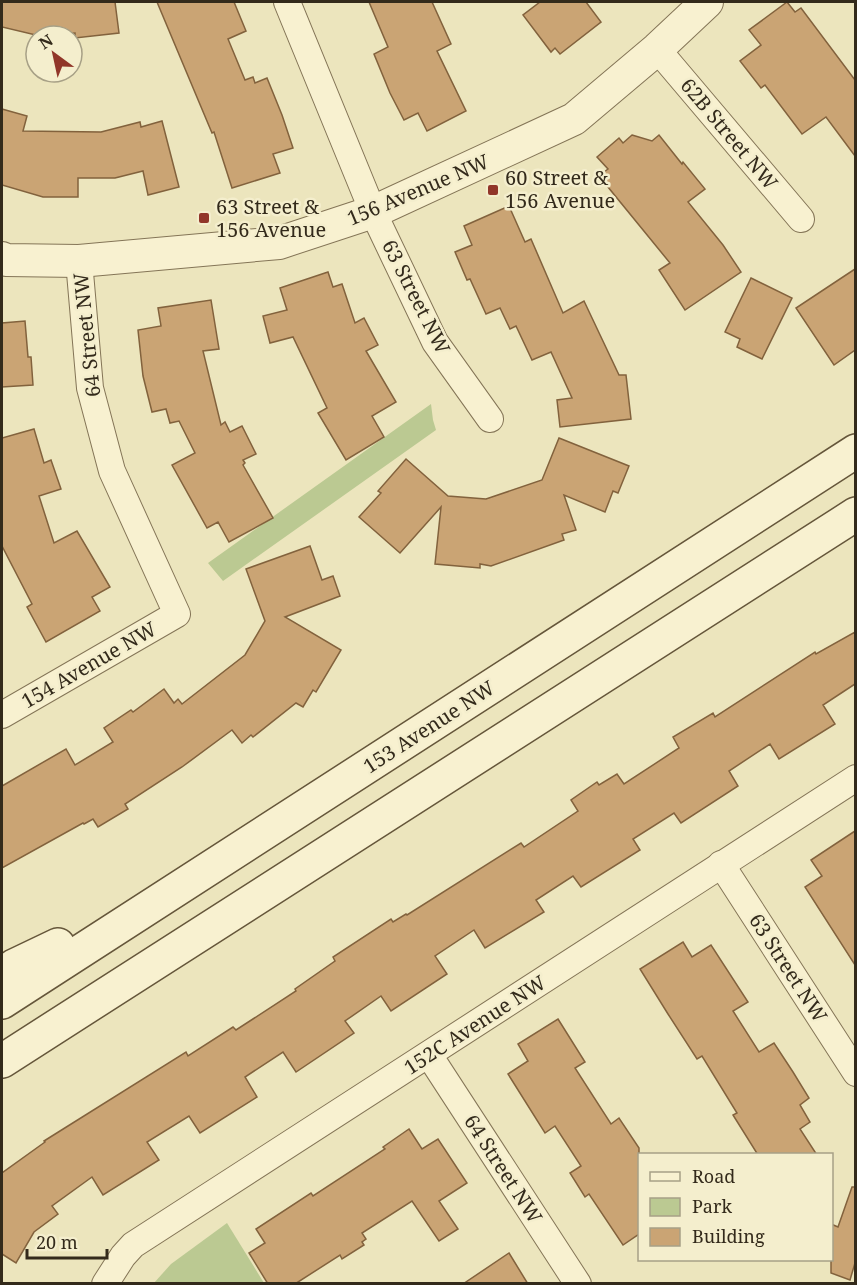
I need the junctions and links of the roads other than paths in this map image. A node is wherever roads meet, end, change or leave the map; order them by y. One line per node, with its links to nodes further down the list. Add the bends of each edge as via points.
1 (287, 2): 4 (street, 63 Street NW)
2 (707, 2): 3 (street, 156 Avenue NW)
3 (657, 49): 4 (street, 156 Avenue NW, via 574,119); 5 (street, 62B Street NW)
4 (373, 212): 7 (street, 156 Avenue NW, via 279,243); 8 (street, 63 Street NW, via 435,342)
5 (801, 219)
6 (2, 258): 7 (street, 64 Street NW)
7 (79, 261): 11 (street, 64 Street NW, via 90,388 112,471)
8 (490, 419)
9 (855, 451): 15 (main road, 153 Avenue NW)
10 (855, 514): 19 (main road)
11 (177, 614): 12 (street, 154 Avenue NW)
12 (2, 715)
13 (855, 778): 14 (street, 152C Avenue NW)
14 (721, 864): 18 (street, 152C Avenue NW); 20 (street, 63 Street NW)
15 (172, 893): 16 (main road); 17 (main road, 153 Avenue NW)
16 (2, 974)
17 (2, 1002)
18 (429, 1055): 21 (street, 152C Avenue NW, via 133,1245); 22 (street, 64 Street NW)
19 (2, 1061)
20 (855, 1073)
21 (105, 1284)
22 (578, 1284)

